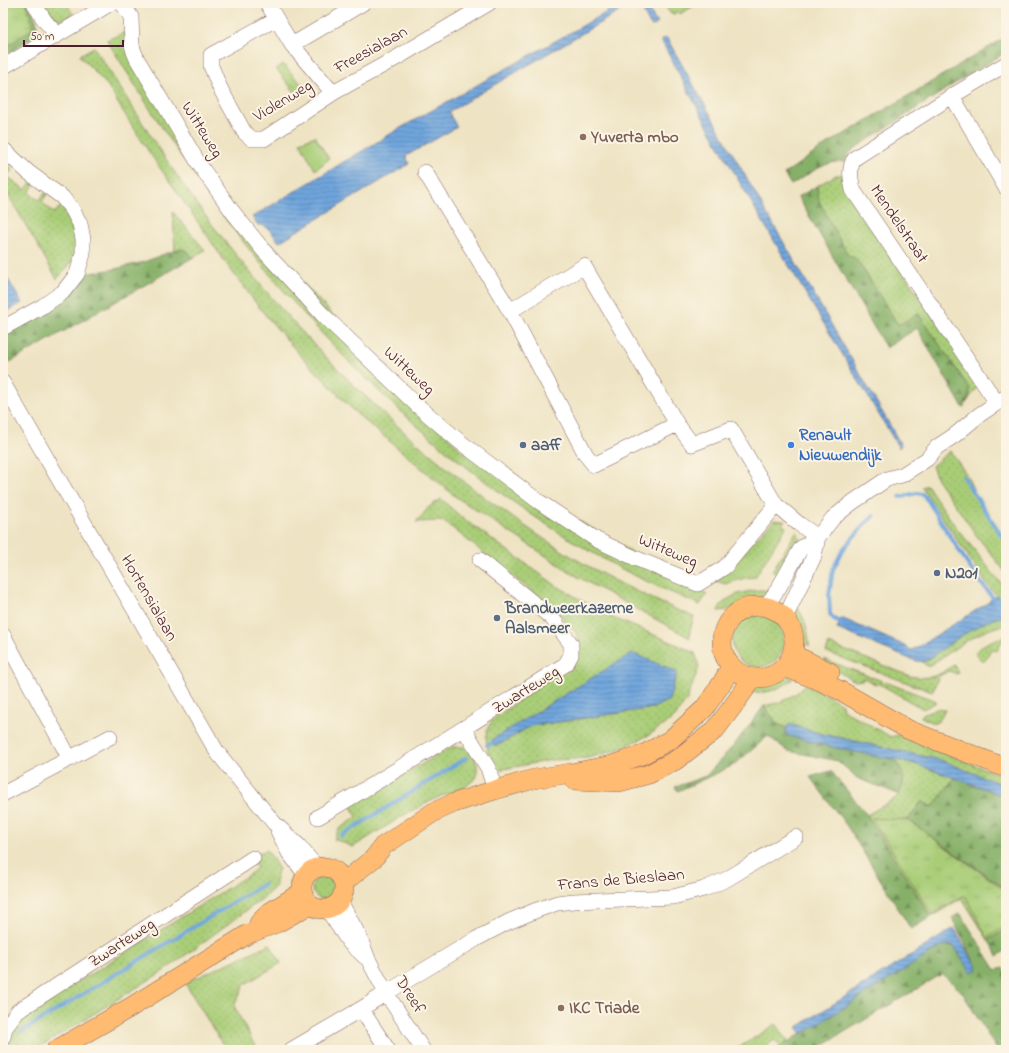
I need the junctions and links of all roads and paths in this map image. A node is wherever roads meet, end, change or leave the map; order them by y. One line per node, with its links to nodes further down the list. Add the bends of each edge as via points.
1 (34, 3): 8 (street, via 48,26)
2 (111, 3): 8 (street)
3 (122, 3): 22 (street, Witteweg, via 131,17 132,45 137,60 199,164 232,211 264,251 322,314 418,406 459,441 538,501 597,540 698,584 725,567)
4 (267, 3): 7 (street)
5 (363, 3): 9 (street)
6 (489, 3): 12 (street, Freesialaan)
7 (276, 19): 9 (street); 12 (street, Violenweg, via 212,55 212,66 220,88 244,132 252,138 264,138)
8 (58, 34): 11 (street)
9 (292, 45): 12 (street)
10 (1006, 64): 13 (street, Mendelstraat)
11 (3, 67)
12 (333, 93)
13 (952, 96): 16 (street); 20 (street, Mendelstraat, via 855,158 850,177 853,190)
14 (3, 149): 18 (street, via 28,172 62,197 80,224 83,239 83,254 77,274 63,292)
15 (425, 172): 17 (street)
16 (1006, 188)
17 (510, 311): 21 (street, via 586,455 594,465); 21 (street, via 584,266)
18 (3, 328)
19 (3, 383): 43 (street, Hortensialaan, via 217,752 274,823)
20 (1002, 400): 23 (street, via 937,447 920,452 897,467 887,480 833,518)
21 (677, 424): 22 (street, via 692,444 731,429)
22 (776, 505): 23 (street)
23 (818, 537): 25 (street, via 801,548); 26 (street, via 814,556)
24 (480, 560): 31 (street, Zwarteweg, via 552,618 570,644 570,655 566,664)
25 (766, 606): 26 (main road); 29 (main road, via 744,608 734,614 725,625 721,643 723,654)
26 (785, 618): 28 (main road, via 792,628 794,640)
27 (3, 635): 34 (street)
28 (788, 661): 30 (main road, via 775,674 765,678); 33 (main road, via 828,671 914,719); 35 (main road, via 909,730)
29 (731, 667): 30 (main road, via 741,675); 36 (main road, via 704,709 670,740 642,755 612,765)
30 (753, 678): 36 (main road, via 715,730 676,760 649,774 619,782)
31 (464, 729): 37 (street, via 488,768); 39 (street, Zwarteweg)
32 (110, 737): 34 (street)
33 (1006, 756)
34 (70, 759): 38 (street)
35 (1006, 768)
36 (534, 779): 37 (main road)
37 (495, 790): 42 (main road, via 434,812 383,846 374,858)
38 (3, 794)
39 (318, 817)
40 (796, 837): 45 (street, Frans de Bieslaan, via 727,879 673,898 574,901 557,903 537,910 470,943)
41 (252, 858): 47 (street, Zwarteweg, via 18,1011)
42 (340, 876): 43 (main road, via 328,867); 44 (main road, via 344,894)
43 (308, 885): 44 (main road, via 320,909); 48 (main road, via 270,912 248,934)
44 (334, 905): 45 (street, Dreef, via 349,942 368,959)
45 (386, 993): 46 (street, Frans de Bieslaan); 51 (street, Dreef)
46 (361, 1009): 49 (street, Frans de Bieslaan); 50 (street)
47 (3, 1037)
48 (56, 1050)
49 (291, 1050)
50 (388, 1050)
51 (423, 1050)

